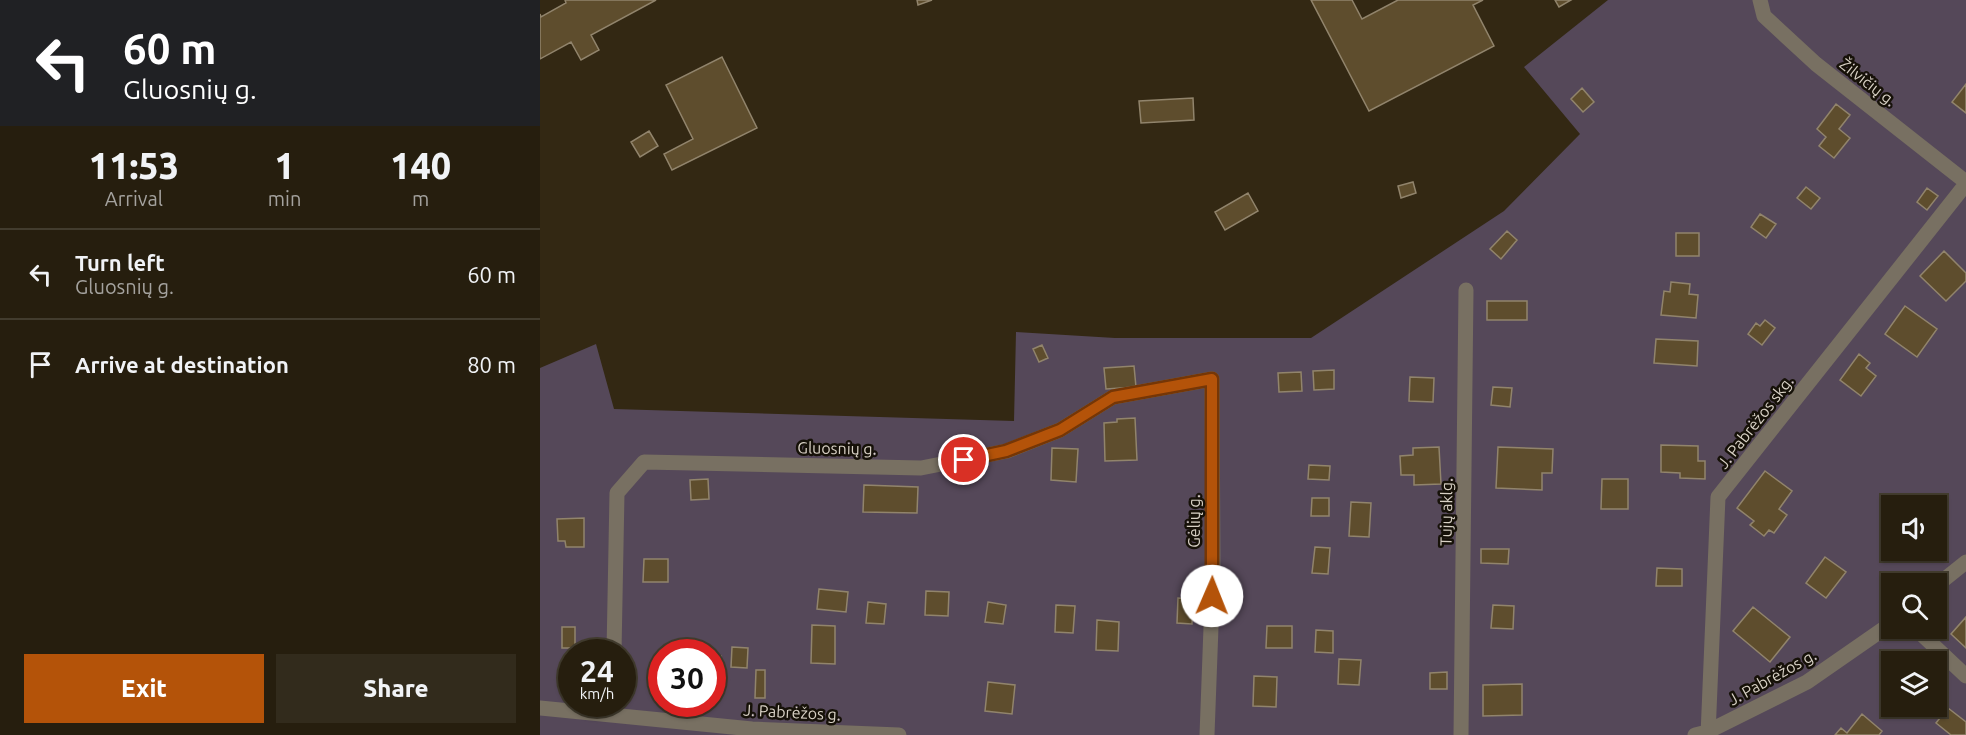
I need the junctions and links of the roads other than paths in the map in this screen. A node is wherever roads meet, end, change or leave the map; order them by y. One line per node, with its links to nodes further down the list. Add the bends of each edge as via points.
1 (1760, 0): 2 (street, Žilvičių g., via 1764,16 1816,64)
2 (1966, 183): 15 (street, J. Pabrėžos skg., via 1718,497)
3 (1466, 290): 18 (street, Tujų aklg.)
4 (1212, 379): 8 (street, Gluosnių g., via 1113,397 1060,430 1006,451 921,468 644,462 617,493); 17 (street, Gėlių g., via 1213,573)
5 (1966, 562): 6 (street)
6 (1947, 577)
7 (1881, 630): 15 (street, J. Pabrėžos g., via 1807,682)
8 (614, 639)
9 (1927, 639): 10 (street)
10 (1966, 676)
11 (540, 708): 12 (street, J. Pabrėžos g.)
12 (558, 708)
13 (636, 714): 14 (street, J. Pabrėžos g.)
14 (753, 732): 16 (street, J. Pabrėžos g.)
15 (1703, 734)
16 (898, 735)
17 (1207, 735)
18 (1461, 735)

